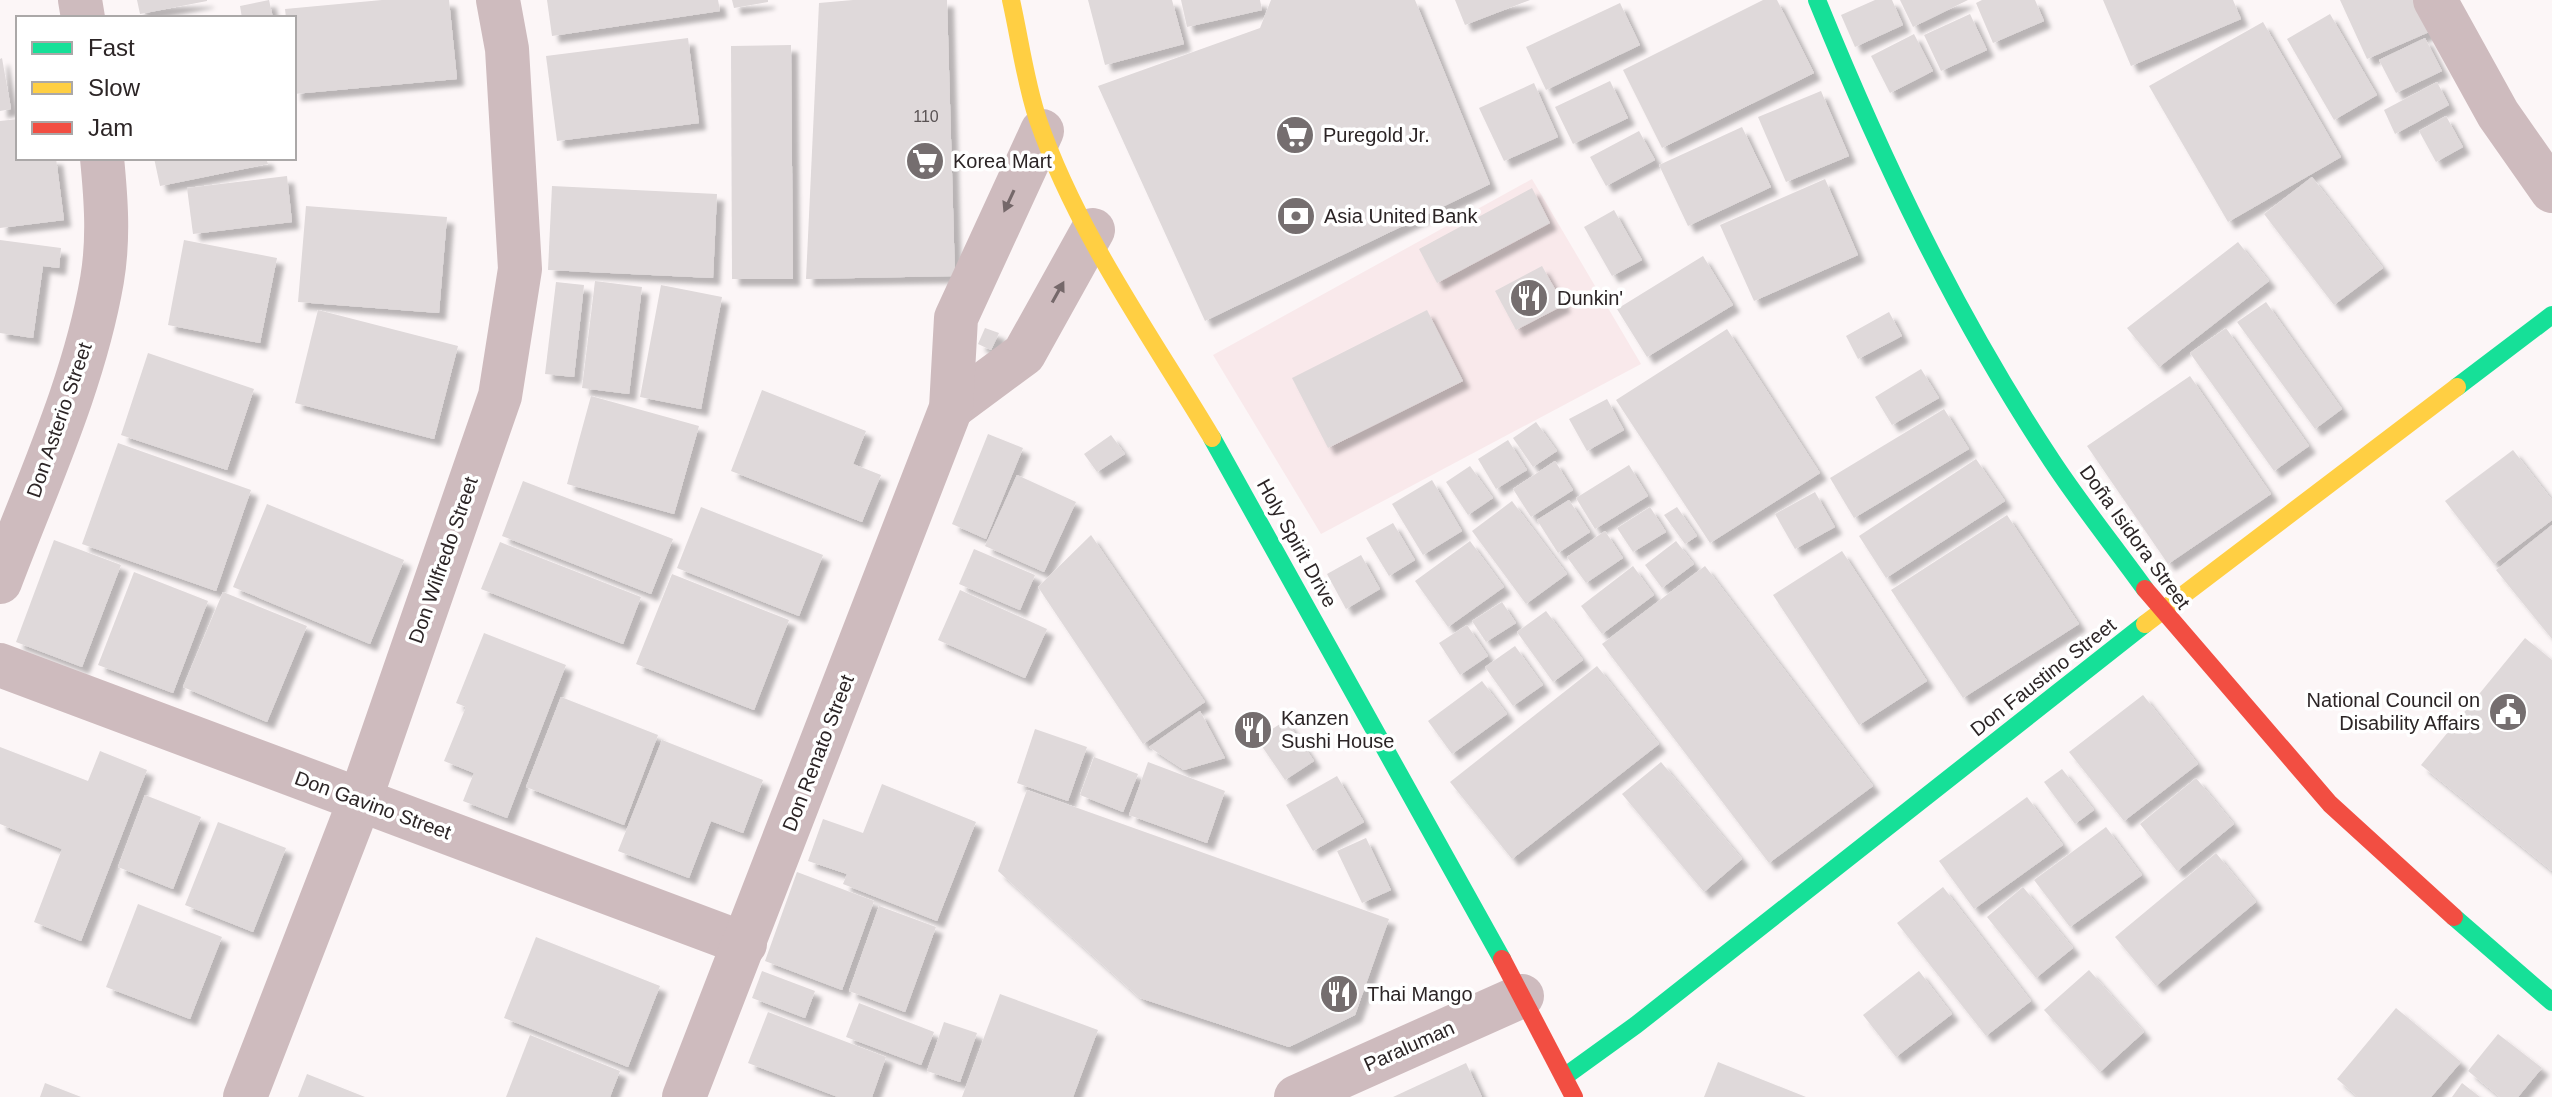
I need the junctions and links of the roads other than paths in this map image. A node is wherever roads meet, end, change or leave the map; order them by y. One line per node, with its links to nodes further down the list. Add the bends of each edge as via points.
1 (498, 0): 14 (street, Don Wilfredo Street, via 507,49 520,269 500,396)
2 (1011, 0): 5 (street, Holy Spirit Drive)
3 (1817, 0): 12 (street, Doña Isidora Street, via 1873,138 1957,303 2052,461)
4 (2435, 0): 7 (street, via 2498,114)
5 (1042, 131): 8 (street, Holy Spirit Drive); 10 (street, Don Renato Street, one-way to 10, via 956,318)
6 (102, 160): 11 (street, Don Asterio Street, via 108,212 99,293 83,361)
7 (2552, 191)
8 (1093, 230): 10 (street, one-way to 8, via 1024,354); 16 (street, Holy Spirit Drive)
9 (2552, 315): 12 (street, Don Faustino Street)
10 (951, 408): 15 (street, Don Renato Street)
11 (0, 582)
12 (2161, 611): 17 (street, Doña Isidora Street, via 2330,804); 18 (street, Don Faustino Street)
13 (0, 665): 14 (street, Don Gavino Street)
14 (360, 800): 15 (street, Don Gavino Street); 19 (street, Don Wilfredo Street)
15 (745, 944): 20 (street, Don Renato Street)
16 (1522, 996): 18 (street, Holy Spirit Drive); 21 (street, Paraluman)
17 (2552, 1002)
18 (1564, 1077): 22 (street, Holy Spirit Drive)
19 (245, 1097)
20 (684, 1097)
21 (1296, 1097)
22 (1574, 1097)

